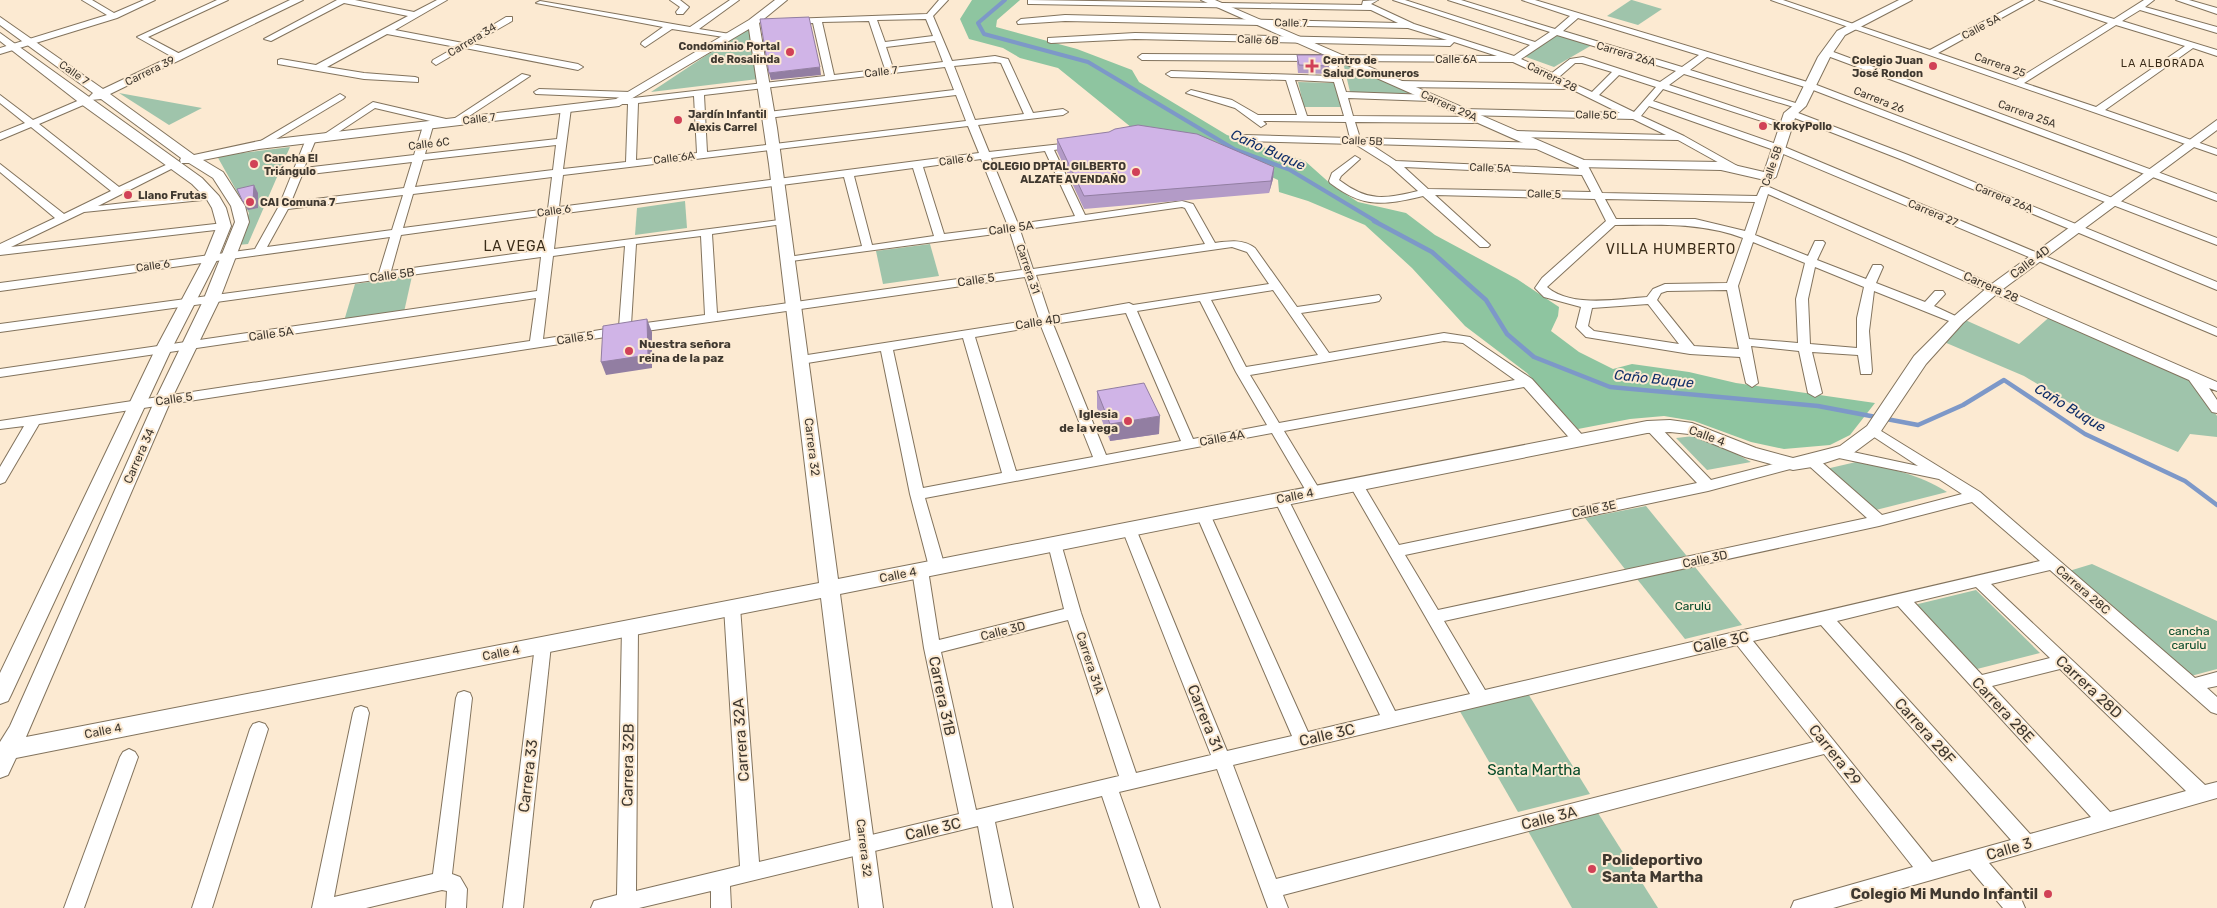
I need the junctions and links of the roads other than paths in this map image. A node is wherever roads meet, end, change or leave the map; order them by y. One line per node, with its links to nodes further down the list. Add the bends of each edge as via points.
1 (86, 0): 30 (street)
2 (151, 0): 30 (street)
3 (224, 0): 66 (street, via 141,37)
4 (298, 0): 66 (street, Carrera 39)
5 (343, 0): 28 (street); 50 (street)
6 (442, 0): 28 (street)
7 (674, 0): 27 (street, via 684,7)
8 (736, 0): 43 (street)
9 (782, 0): 36 (street)
10 (944, 0): 31 (street)
11 (1397, 0): 57 (street)
12 (1452, 0): 46 (street, Carrera 26A)
13 (1526, 0): 29 (street, Carrera 26)
14 (1775, 0): 42 (street, Carrera 25)
15 (1907, 0): 42 (street, Calle 5B)
16 (2030, 0): 63 (street, Calle 5A)
17 (2043, 0): 39 (street)
18 (2150, 0): 25 (street)
19 (2180, 0): 26 (street)
20 (542, 1): 40 (street)
21 (1052, 1): 22 (street); 23 (street)
22 (1031, 2)
23 (1212, 2): 24 (street); 38 (street, Carrera 29A)
24 (1371, 3): 41 (street, Carrera 28)
25 (2138, 7): 39 (street); 44 (street)
26 (2217, 11)
27 (680, 12)
28 (416, 15): 45 (street)
29 (1577, 15): 46 (street); 65 (street, Carrera 26)
30 (114, 16): 53 (street)
31 (929, 16): 32 (street); 49 (street, Carrera 31)
32 (872, 18): 35 (street); 56 (street)
33 (509, 19): 60 (street, Carrera 34)
34 (0, 20): 53 (street, Calle 7)
35 (817, 20): 36 (street); 81 (street)
36 (753, 22): 48 (street); 87 (street, Carrera 32)
37 (1021, 22): 38 (street, Calle 7, via 1065,18)
38 (1257, 22): 41 (street, Calle 7); 52 (street, Carrera 29A)
39 (2114, 22): 58 (street); 85 (street)
40 (671, 26): 43 (street); 55 (street)
41 (1411, 26): 54 (street, Carrera 28)
42 (1852, 26): 62 (street, Calle 5B, via 1840,33); 63 (street, Carrera 25)
43 (693, 29): 48 (street)
44 (2217, 30)
45 (387, 31): 60 (street); 74 (street)
46 (1556, 32): 57 (street); 75 (street, Carrera 26A)
47 (0, 36): 59 (street, Calle 7)
48 (727, 36): 101 (street)
49 (937, 38): 56 (street); 72 (street, Carrera 31)
50 (268, 39)
51 (1052, 40): 52 (street, Calle 6B, via 1135,36)
52 (1300, 41): 54 (street, Calle 6B); 68 (street, Carrera 29A)
53 (30, 42): 59 (street); 95 (street, Calle 7)
54 (1466, 43): 69 (street, Carrera 28)
55 (645, 44)
56 (882, 45): 77 (street)
57 (1537, 45): 69 (street)
58 (2192, 45): 64 (street); 106 (street)
59 (15, 46): 61 (street); 102 (street, Calle 7)
60 (462, 46): 71 (street, Carrera 34); 73 (street)
61 (0, 51)
62 (1828, 53): 89 (street, Calle 5B); 153 (street, Carrera 25A)
63 (1932, 53): 85 (street, Carrera 25)
64 (2217, 53)
65 (1706, 54): 75 (street); 89 (street, Carrera 26)
66 (179, 57): 95 (street, Carrera 39)
67 (1142, 57): 68 (street, Calle 6A)
68 (1335, 58): 69 (street, Calle 6A); 83 (street); 86 (street, Carrera 29A)
69 (1515, 59): 80 (street, Carrera 28)
70 (281, 62): 74 (street)
71 (436, 62)
72 (949, 65): 77 (street, Calle 7); 92 (street, Carrera 31); 110 (street, Calle 7, via 1005,61)
73 (578, 67)
74 (318, 68): 84 (street)
75 (1680, 70): 88 (street); 105 (street, Carrera 26A)
76 (1618, 71): 80 (street, via 1578,60 1572,61); 88 (street); 97 (street)
77 (890, 72): 81 (street, Calle 7)
78 (1171, 74): 82 (street)
79 (525, 76): 116 (street)
80 (1553, 77): 90 (street, Carrera 28)
81 (830, 78): 87 (street, Calle 7)
82 (1290, 79): 83 (street); 113 (street)
83 (1339, 79): 96 (street)
84 (416, 80)
85 (2017, 83): 106 (street, Carrera 25)
86 (1400, 84): 90 (street); 100 (street, Carrera 29A)
87 (766, 85): 93 (street, Calle 7); 109 (street, Carrera 32)
88 (1661, 86): 103 (street); 121 (street)
89 (1810, 86): 105 (street, Calle 5B); 163 (street, Carrera 26)
90 (1574, 87): 97 (street, Carrera 28)
91 (539, 92): 101 (street)
92 (958, 92): 109 (street); 117 (street, Carrera 31)
93 (699, 93): 101 (street, Calle 7); 139 (street)
94 (1191, 93): 112 (street, via 1224,100)
95 (104, 94): 102 (street, Carrera 39); 141 (street, Calle 7)
96 (1342, 95): 100 (street); 114 (street)
97 (1593, 96): 111 (street, Carrera 28)
98 (340, 97): 133 (street)
99 (0, 98): 118 (street)
100 (1430, 98): 108 (street, Carrera 29A)
101 (627, 99): 104 (street, Calle 7); 144 (street)
102 (85, 101): 118 (street, Carrera 39); 146 (street, Calle 7)
103 (1646, 102): 111 (street); 137 (street, Carrera 27)
104 (566, 108): 116 (street, Calle 7); 130 (street)
105 (1795, 109): 121 (street, Calle 5B); 173 (street, Carrera 26A)
106 (2097, 110): 132 (street, Carrera 25)
107 (1064, 112): 110 (street, Calle 6A)
108 (1463, 112): 111 (street, Calle 5C); 115 (street, Carrera 29A)
109 (768, 115): 134 (street, Carrera 32)
110 (1030, 116): 117 (street, Calle 6A)
111 (1636, 116): 127 (street, Carrera 28)
112 (1256, 118): 113 (street); 126 (street)
113 (1303, 118): 114 (street)
114 (1349, 118): 115 (street); 129 (street)
115 (1481, 120): 122 (street, Carrera 29A)
116 (451, 122): 120 (street, Calle 7); 124 (street, via 373,105)
117 (970, 123): 134 (street, Calle 6A); 140 (street, Carrera 31)
118 (32, 124): 123 (street, Carrera 39); 158 (street)
119 (2217, 124): 132 (street, Calle 4D)
120 (428, 126): 124 (street, Calle 7); 142 (street)
121 (1786, 126): 137 (street, Calle 5B)
122 (1515, 134): 127 (street); 135 (street, Carrera 29A)
123 (0, 137)
124 (325, 137): 128 (street, Calle 7)
125 (1244, 138): 126 (street, Calle 5B)
126 (1273, 138): 129 (street, Calle 5B)
127 (1681, 138): 150 (street, Carrera 28)
128 (311, 139): 133 (street, Calle 7); 151 (street)
129 (1356, 140): 135 (street, Calle 5B); 145 (street)
130 (562, 141): 142 (street, Calle 6C); 152 (street)
131 (1091, 142): 136 (street, Calle 6)
132 (2192, 144): 138 (street, Carrera 25); 153 (street, Calle 4D)
133 (259, 145): 141 (street, Calle 7)
134 (772, 146): 139 (street, Calle 6A); 155 (street, Carrera 32)
135 (1541, 146): 149 (street, Carrera 29A)
136 (1048, 147): 140 (street, Calle 6); 168 (street)
137 (1778, 148): 156 (street, Calle 5B); 188 (street, Carrera 27)
138 (2217, 152)
139 (702, 154): 144 (street, Calle 6A)
140 (983, 156): 147 (street, Calle 6); 172 (street, Carrera 31)
141 (190, 158): 146 (street); 187 (street, Carrera 34, via 218,175 238,206 242,222)
142 (419, 158): 151 (street, Calle 6C); 157 (street)
143 (1355, 159): 159 (street, Calle 5, via 1336,175 1334,181 1367,202)
144 (630, 163): 152 (street, Calle 6A)
145 (1394, 164): 149 (street, Calle 5A); 159 (street)
146 (174, 165): 158 (street); 161 (street)
147 (917, 165): 154 (street, Calle 6); 177 (street)
148 (0, 167): 167 (street)
149 (1584, 168): 150 (street, Calle 5A); 160 (street)
150 (1736, 168): 156 (street, Calle 5A)
151 (298, 172): 164 (street)
152 (557, 172): 157 (street, Calle 6A); 166 (street)
153 (2150, 173): 162 (street, Carrera 25A); 163 (street, Calle 4D)
154 (848, 174): 155 (street, Calle 6); 183 (street)
155 (778, 182): 166 (street, Calle 6); 169 (street, Carrera 32)
156 (1765, 188): 160 (street, Calle 5); 176 (street, Calle 5B); 201 (street, Carrera 28)
157 (409, 191): 164 (street, Calle 6A); 174 (street)
158 (118, 192): 165 (street)
159 (1426, 192): 160 (street, Calle 5); 182 (street)
160 (1598, 194): 170 (street)
161 (212, 196): 165 (street); 171 (street)
162 (2217, 198)
163 (2111, 202): 173 (street, Calle 4D); 179 (street, Carrera 26)
164 (284, 206): 185 (street)
165 (77, 211): 167 (street)
166 (554, 211): 174 (street, Calle 6); 186 (street)
167 (62, 218): 184 (street)
168 (1081, 218): 172 (street, Calle 5A); 181 (street, Calle 5A, via 1187,204)
169 (783, 221): 175 (street, Calle 5B); 190 (street, Carrera 32)
170 (1612, 222): 176 (street, via 1695,222); 200 (street)
171 (224, 226): 184 (street); 189 (street, Carrera 34)
172 (1014, 228): 177 (street, Calle 5A); 193 (street, Carrera 31)
173 (2076, 228): 188 (street, Calle 4D); 198 (street, Carrera 26A)
174 (397, 232): 185 (street, Calle 6); 194 (street)
175 (706, 232): 178 (street, Calle 5B); 214 (street)
176 (1749, 236): 191 (street); 197 (street, Calle 5B)
177 (940, 238): 183 (street, Calle 5A)
178 (631, 242): 186 (street, Calle 5B); 218 (street)
179 (2217, 242)
180 (1819, 243): 191 (street)
181 (1211, 245): 193 (street, Calle 5); 196 (street, Calle 5, via 1240,244 1251,250)
182 (1484, 245)
183 (868, 249): 190 (street, Calle 5A)
184 (0, 250)
185 (259, 250): 187 (street, Calle 6)
186 (548, 253): 194 (street, Calle 5B); 202 (street)
187 (230, 255): 189 (street, Calle 6); 206 (street, Carrera 34)
188 (2037, 257): 201 (street, Calle 4D); 219 (street, Carrera 27)
189 (211, 258): 199 (street, Calle 6); 208 (street, Carrera 34)
190 (788, 260): 210 (street, Carrera 32)
191 (1810, 260): 195 (street); 224 (street, via 1801,300)
192 (1877, 267): 195 (street)
193 (1029, 272): 210 (street, Calle 5); 215 (street, Carrera 31)
194 (384, 276): 206 (street, Calle 5B)
195 (1869, 284): 212 (street); 228 (street, via 1862,316)
196 (1276, 286): 204 (street, Calle 4D); 213 (street)
197 (1732, 286): 207 (street, via 1665,288 1657,291); 225 (street, Calle 5B)
198 (2217, 286)
199 (0, 287)
200 (1541, 288): 209 (street, via 1548,294)
201 (1994, 289): 216 (street, Calle 4D); 234 (street, Carrera 28)
202 (542, 294): 221 (street); 222 (street, Calle 5A)
203 (1939, 294): 212 (street)
204 (1203, 296): 211 (street, Calle 4D); 233 (street)
205 (1375, 298): 213 (street)
206 (211, 300): 208 (street, Calle 5B); 222 (street, Carrera 34)
207 (1651, 300): 209 (street); 227 (street)
208 (189, 304): 217 (street, Calle 5B); 226 (street, Carrera 34)
209 (1586, 305): 227 (street, via 1582,327 1590,334)
210 (793, 307): 214 (street, Calle 5); 230 (street, Carrera 32)
211 (1129, 307): 215 (street, Calle 4D); 248 (street)
212 (1927, 307): 216 (street)
213 (1293, 310): 229 (street)
214 (711, 318): 218 (street, Calle 5)
215 (1045, 320): 220 (street, Calle 4D); 250 (street, Carrera 31)
216 (1958, 320): 246 (street, Calle 4D, via 1920,360)
217 (0, 328)
218 (625, 330): 221 (street, Calle 5)
219 (2217, 332)
220 (968, 333): 223 (street, Calle 4D); 253 (street)
221 (536, 344): 239 (street, Calle 5)
222 (189, 346): 226 (street, Calle 5A); 239 (street, Carrera 34)
223 (886, 346): 230 (street, Calle 4D); 259 (street, Carrera 31B)
224 (1803, 346): 225 (street); 228 (street); 238 (street)
225 (1744, 347): 227 (street); 236 (street, Calle 5B)
226 (163, 350): 232 (street, Calle 5A); 240 (street, Carrera 34)
227 (1690, 350)
228 (1863, 352): 231 (street)
229 (1326, 358): 233 (street); 235 (street, via 1444,337 1455,338 1466,340)
230 (801, 360): 270 (street, Carrera 32)
231 (1866, 371)
232 (0, 372)
233 (1242, 372): 245 (street)
234 (2192, 376): 237 (street, Carrera 28); 241 (street)
235 (1527, 382): 245 (street, Calle 4A); 247 (street)
236 (1752, 383)
237 (2217, 387)
238 (1815, 393)
239 (163, 400): 240 (street, Calle 5); 293 (street, Carrera 34)
240 (138, 404): 242 (street, Calle 5); 284 (street, Carrera 34)
241 (2217, 409)
242 (34, 420): 243 (street, Calle 5); 255 (street)
243 (0, 425)
244 (1651, 426): 247 (street, Calle 4); 252 (street, Calle 4, via 1692,429 1751,453); 257 (street)
245 (1275, 428): 248 (street, Calle 4A); 258 (street)
246 (1875, 428): 249 (street, via 1861,442); 254 (street, Carrera 28C)
247 (1579, 440): 256 (street, Calle 4)
248 (1189, 444): 250 (street, Calle 4A)
249 (1839, 454): 251 (street); 254 (street, Carrera 28C)
250 (1101, 460): 253 (street, Calle 4A)
251 (1812, 461): 252 (street); 263 (street)
252 (1792, 464): 257 (street, Calle 3E)
253 (1010, 476): 259 (street, Calle 4A)
254 (1947, 477): 260 (street, Carrera 28C)
255 (0, 479)
256 (1356, 484): 258 (street, Calle 4); 266 (street)
257 (1708, 486): 266 (street, Calle 3E)
258 (1314, 492): 261 (street, Calle 4)
259 (917, 494): 268 (street, Carrera 31B)
260 (1976, 496): 263 (street, Calle 3D); 267 (street, Carrera 28C)
261 (1281, 499): 262 (street, Calle 4); 289 (street)
262 (1203, 514): 264 (street, Calle 4); 291 (street)
263 (1879, 521): 274 (street, Calle 3D)
264 (1129, 529): 265 (street, Calle 4); 295 (street, Carrera 31)
265 (1055, 544): 268 (street, Calle 4); 273 (street, Carrera 31A)
266 (1396, 551): 274 (street)
267 (2053, 564): 269 (street, Calle 3C); 283 (street, Carrera 28C)
268 (928, 569): 270 (street, Calle 4); 279 (street, Carrera 31B)
269 (1978, 580): 271 (street, Calle 3C); 280 (street, Carrera 28D)
270 (829, 588): 272 (street, Calle 4); 302 (street, Carrera 32)
271 (1900, 598): 275 (street, Calle 3C); 282 (street, Carrera 28E)
272 (732, 607): 276 (street, Calle 4); 304 (street, Carrera 32A)
273 (1073, 613): 279 (street, Calle 3D); 296 (street, Carrera 31A)
274 (1434, 617): 286 (street)
275 (1823, 617): 277 (street, Calle 3C); 301 (street, Carrera 28F)
276 (630, 627): 278 (street, Calle 4); 309 (street, Carrera 32B)
277 (1741, 638): 286 (street, Calle 3C); 292 (street, Carrera 29)
278 (543, 645): 293 (street, Calle 4); 314 (street, Carrera 33)
279 (932, 648): 299 (street, Carrera 31B)
280 (2062, 662): 282 (street); 298 (street, Carrera 28D)
281 (2217, 679): 283 (street)
282 (1978, 683): 300 (street, Carrera 28E)
283 (2193, 685): 287 (street, Carrera 28C)
284 (0, 695)
285 (464, 698): 308 (street)
286 (1481, 698): 289 (street, Calle 3C)
287 (2217, 707)
288 (361, 713): 312 (street)
289 (1391, 720): 291 (street, Calle 3C)
290 (259, 730): 311 (street)
291 (1303, 741): 295 (street, Calle 3C)
292 (1828, 746): 305 (street, Carrera 29); 307 (street, Calle 3A)
293 (3, 757)
294 (129, 757): 310 (street)
295 (1222, 760): 296 (street, Calle 3C); 307 (street, Carrera 31)
296 (1130, 782): 297 (street, Calle 3C)
297 (1108, 787): 299 (street, Calle 3C); 319 (street)
298 (2209, 792): 300 (street, Calle 3)
299 (977, 818): 302 (street, Calle 3C); 318 (street, Carrera 31B)
300 (2108, 822): 301 (street, Calle 3)
301 (2027, 844): 303 (street, Calle 3)
302 (864, 845): 304 (street, Calle 3C); 317 (street, Carrera 32)
303 (1974, 860): 305 (street, Calle 3); 322 (street)
304 (750, 872): 306 (street, Calle 3C)
305 (1928, 872): 321 (street, Calle 3)
306 (720, 880): 309 (street, Calle 3C); 316 (street)
307 (1271, 889): 320 (street, Carrera 31)
308 (452, 893): 313 (street)
309 (626, 902): 315 (street, Calle 3C)
310 (74, 908)
311 (202, 908)
312 (322, 908)
313 (327, 908)
314 (513, 908)
315 (601, 908)
316 (721, 908)
317 (871, 908)
318 (1002, 908)
319 (1150, 908)
320 (1278, 908)
321 (1801, 908)
322 (2014, 908)

